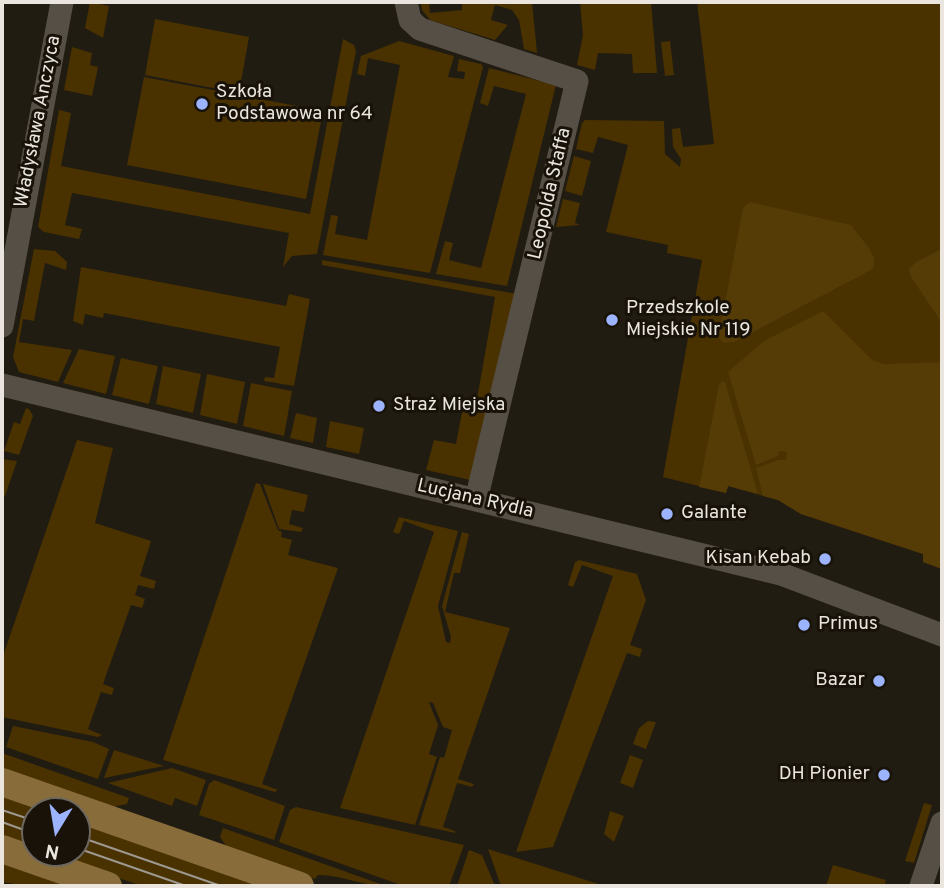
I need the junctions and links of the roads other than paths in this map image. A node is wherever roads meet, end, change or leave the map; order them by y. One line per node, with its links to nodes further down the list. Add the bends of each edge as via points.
1 (62, 2): 3 (street, Władysława Anczyca)
2 (406, 2): 5 (street, Leopolda Staffa, via 410,20 420,29 578,81)
3 (2, 326)
4 (2, 384): 5 (street, Lucjana Rydla)
5 (476, 500): 6 (street, Lucjana Rydla, via 782,574)
6 (942, 635)
7 (2, 782): 11 (main road)
8 (942, 823): 12 (street)
9 (2, 849): 10 (main road)
10 (108, 886)
11 (300, 886)
12 (921, 886)

